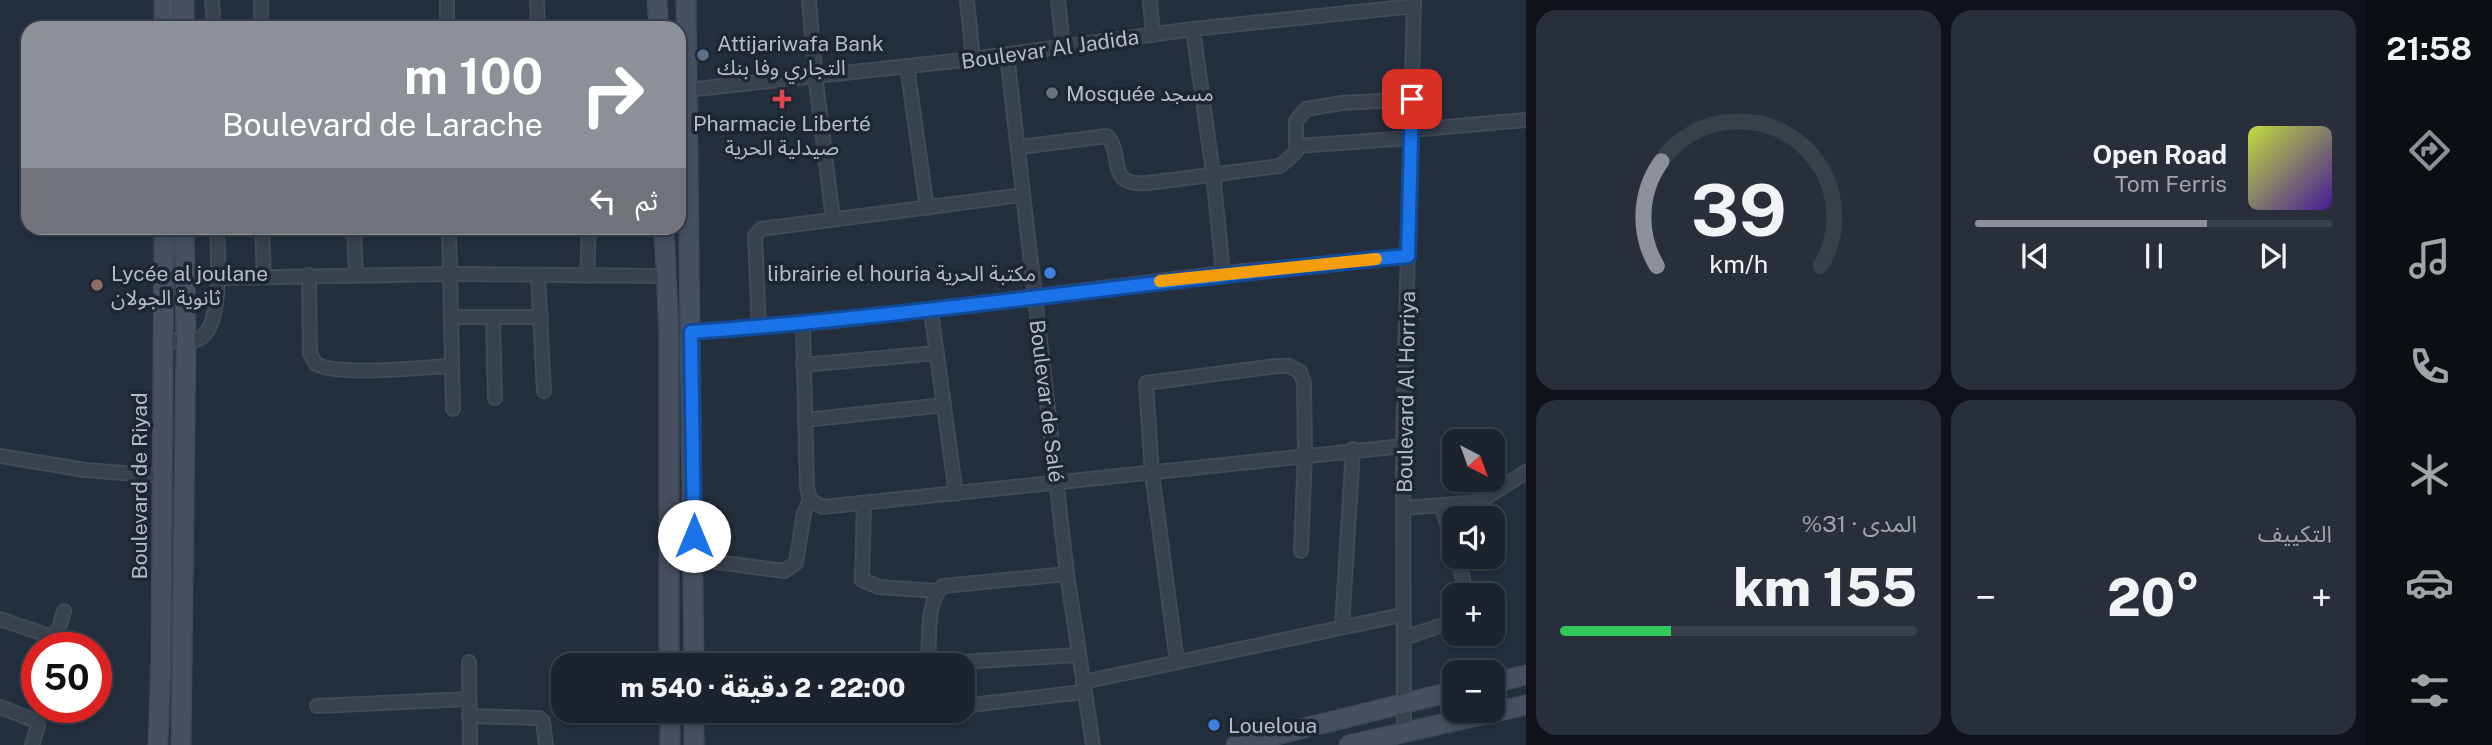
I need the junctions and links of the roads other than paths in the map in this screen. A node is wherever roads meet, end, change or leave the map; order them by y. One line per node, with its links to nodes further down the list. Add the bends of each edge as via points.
1 (164, 0): 14 (main road)
2 (184, 0): 15 (main road)
3 (212, 0): 16 (street)
4 (261, 0): 17 (street)
5 (447, 0): 18 (street)
6 (537, 0): 19 (street)
7 (657, 0): 20 (main road)
8 (686, 0): 28 (main road)
9 (809, 0): 27 (street)
10 (967, 0): 25 (street)
11 (1058, 0): 23 (street)
12 (1150, 0): 22 (street)
13 (1414, 3): 21 (street, Boulevar Al Jadida); 29 (street, Boulevard Al Horriya)
14 (164, 21)
15 (184, 21)
16 (214, 21)
17 (261, 21)
18 (447, 21)
19 (538, 21)
20 (658, 21)
21 (1193, 29): 22 (street, Boulevar Al Jadida); 34 (street)
22 (1153, 35): 23 (street, Boulevar Al Jadida)
23 (1063, 47): 24 (street, Boulevar Al Jadida)
24 (1007, 55): 25 (street, Boulevar Al Jadida); 33 (street, Boulevar de Salé)
25 (973, 60): 26 (street, Boulevar Al Jadida)
26 (907, 66): 27 (street, Boulevar Al Jadida); 36 (street)
27 (815, 74): 28 (street, Boulevar Al Jadida); 37 (street)
28 (687, 90): 63 (main road)
29 (1412, 99): 31 (street, Boulevard Al Horriya); 32 (street, via 1306,110 1296,121)
30 (1526, 120): 31 (street)
31 (1411, 134): 32 (street); 46 (street, Boulevard Al Horriya)
32 (1297, 146): 34 (street, via 1293,157 1280,166)
33 (1020, 147): 34 (street, via 1103,135 1111,140 1122,177 1134,184); 35 (street, Boulevar de Salé)
34 (1213, 173): 47 (street)
35 (1022, 195): 36 (street); 56 (street, Boulevar de Salé)
36 (927, 208): 37 (street)
37 (833, 219): 62 (street, via 758,231)
38 (164, 235): 65 (main road, Boulevard de Riyad)
39 (184, 235): 66 (main road)
40 (217, 235): 55 (street)
41 (262, 235): 52 (street)
42 (355, 235): 50 (street)
43 (449, 235): 48 (street)
44 (589, 235): 53 (street)
45 (664, 235): 54 (main road)
46 (1408, 256): 47 (street); 75 (street, Boulevard Al Horriya)
47 (1223, 273): 56 (street)
48 (451, 274): 50 (street); 51 (street); 58 (street)
49 (309, 275): 50 (street); 52 (street); 69 (street, via 310,354 316,364 371,370)
50 (356, 275)
51 (538, 275): 53 (street); 60 (street)
52 (264, 276): 55 (street)
53 (587, 276): 54 (street)
54 (665, 276): 64 (main road)
55 (218, 278): 66 (street, via 208,329 201,338)
56 (1034, 297): 57 (street); 82 (street, Boulevar de Salé)
57 (931, 311): 61 (street); 67 (street)
58 (452, 317): 59 (street); 69 (street)
59 (494, 317): 60 (street); 71 (street)
60 (541, 317): 70 (street)
61 (803, 324): 62 (street); 68 (street)
62 (759, 327): 63 (street)
63 (691, 332): 64 (street); 90 (main road)
64 (669, 334): 99 (main road)
65 (163, 340): 66 (street); 81 (main road, Boulevard de Riyad)
66 (186, 341): 123 (main road)
67 (937, 354): 68 (street); 72 (street)
68 (803, 365): 74 (street)
69 (451, 366): 73 (street)
70 (544, 391)
71 (495, 398)
72 (944, 405): 74 (street); 83 (street)
73 (453, 409)
74 (805, 420): 84 (street)
75 (1403, 446): 76 (street); 88 (street, Boulevard Al Horriya)
76 (1353, 449): 77 (street); 97 (street)
77 (1305, 454): 80 (street); 80 (street, via 1304,383 1296,368 1153,379 1144,388); 89 (street)
78 (0, 456): 81 (street)
79 (1526, 472): 86 (street, via 1479,502)
80 (1152, 473): 82 (street); 105 (street)
81 (162, 476): 122 (main road, Boulevard de Riyad)
82 (1057, 483): 83 (street); 91 (street, Boulevar de Salé)
83 (956, 494): 85 (street)
84 (810, 500): 85 (street, via 823,507); 90 (street, via 796,563 784,571)
85 (864, 503): 92 (street, via 862,579 879,587)
86 (1450, 506)
87 (1442, 507): 88 (street)
88 (1405, 508): 94 (street, Boulevard Al Horriya)
89 (1301, 551)
90 (694, 559): 100 (main road)
91 (1067, 574): 92 (street, via 949,584); 102 (street, Boulevar de Salé)
92 (937, 592): 101 (street)
93 (64, 611): 95 (street, via 61,627 50,636)
94 (1402, 615): 97 (street); 98 (street, Boulevard Al Horriya)
95 (0, 619)
96 (1442, 625): 98 (street)
97 (1342, 627): 105 (street)
98 (1404, 638): 112 (street, Boulevard Al Horriya)
99 (669, 653)
100 (694, 653)
101 (929, 653)
102 (1079, 655): 104 (street); 108 (street, Boulevar de Salé)
103 (469, 662): 110 (street)
104 (975, 662)
105 (1177, 662): 108 (street)
106 (1526, 675): 107 (main road)
107 (1505, 680)
108 (1083, 687): 111 (street); 128 (street, Boulevar de Salé)
109 (1442, 694): 112 (main road)
110 (469, 699): 114 (street); 116 (street)
111 (975, 704)
112 (1403, 705): 119 (street, Boulevard Al Horriya); 120 (main road)
113 (1526, 705): 119 (main road)
114 (317, 706)
115 (0, 707): 121 (street, via 36,721)
116 (469, 716): 124 (street); 125 (street, via 539,718)
117 (670, 723): 126 (main road)
118 (694, 723): 127 (main road)
119 (1404, 732): 130 (main road)
120 (1256, 742): 129 (main road)
121 (32, 745)
122 (158, 745)
123 (181, 745)
124 (470, 745)
125 (546, 745)
126 (670, 745)
127 (694, 745)
128 (1093, 745)
129 (1236, 745)
130 (1349, 745)

